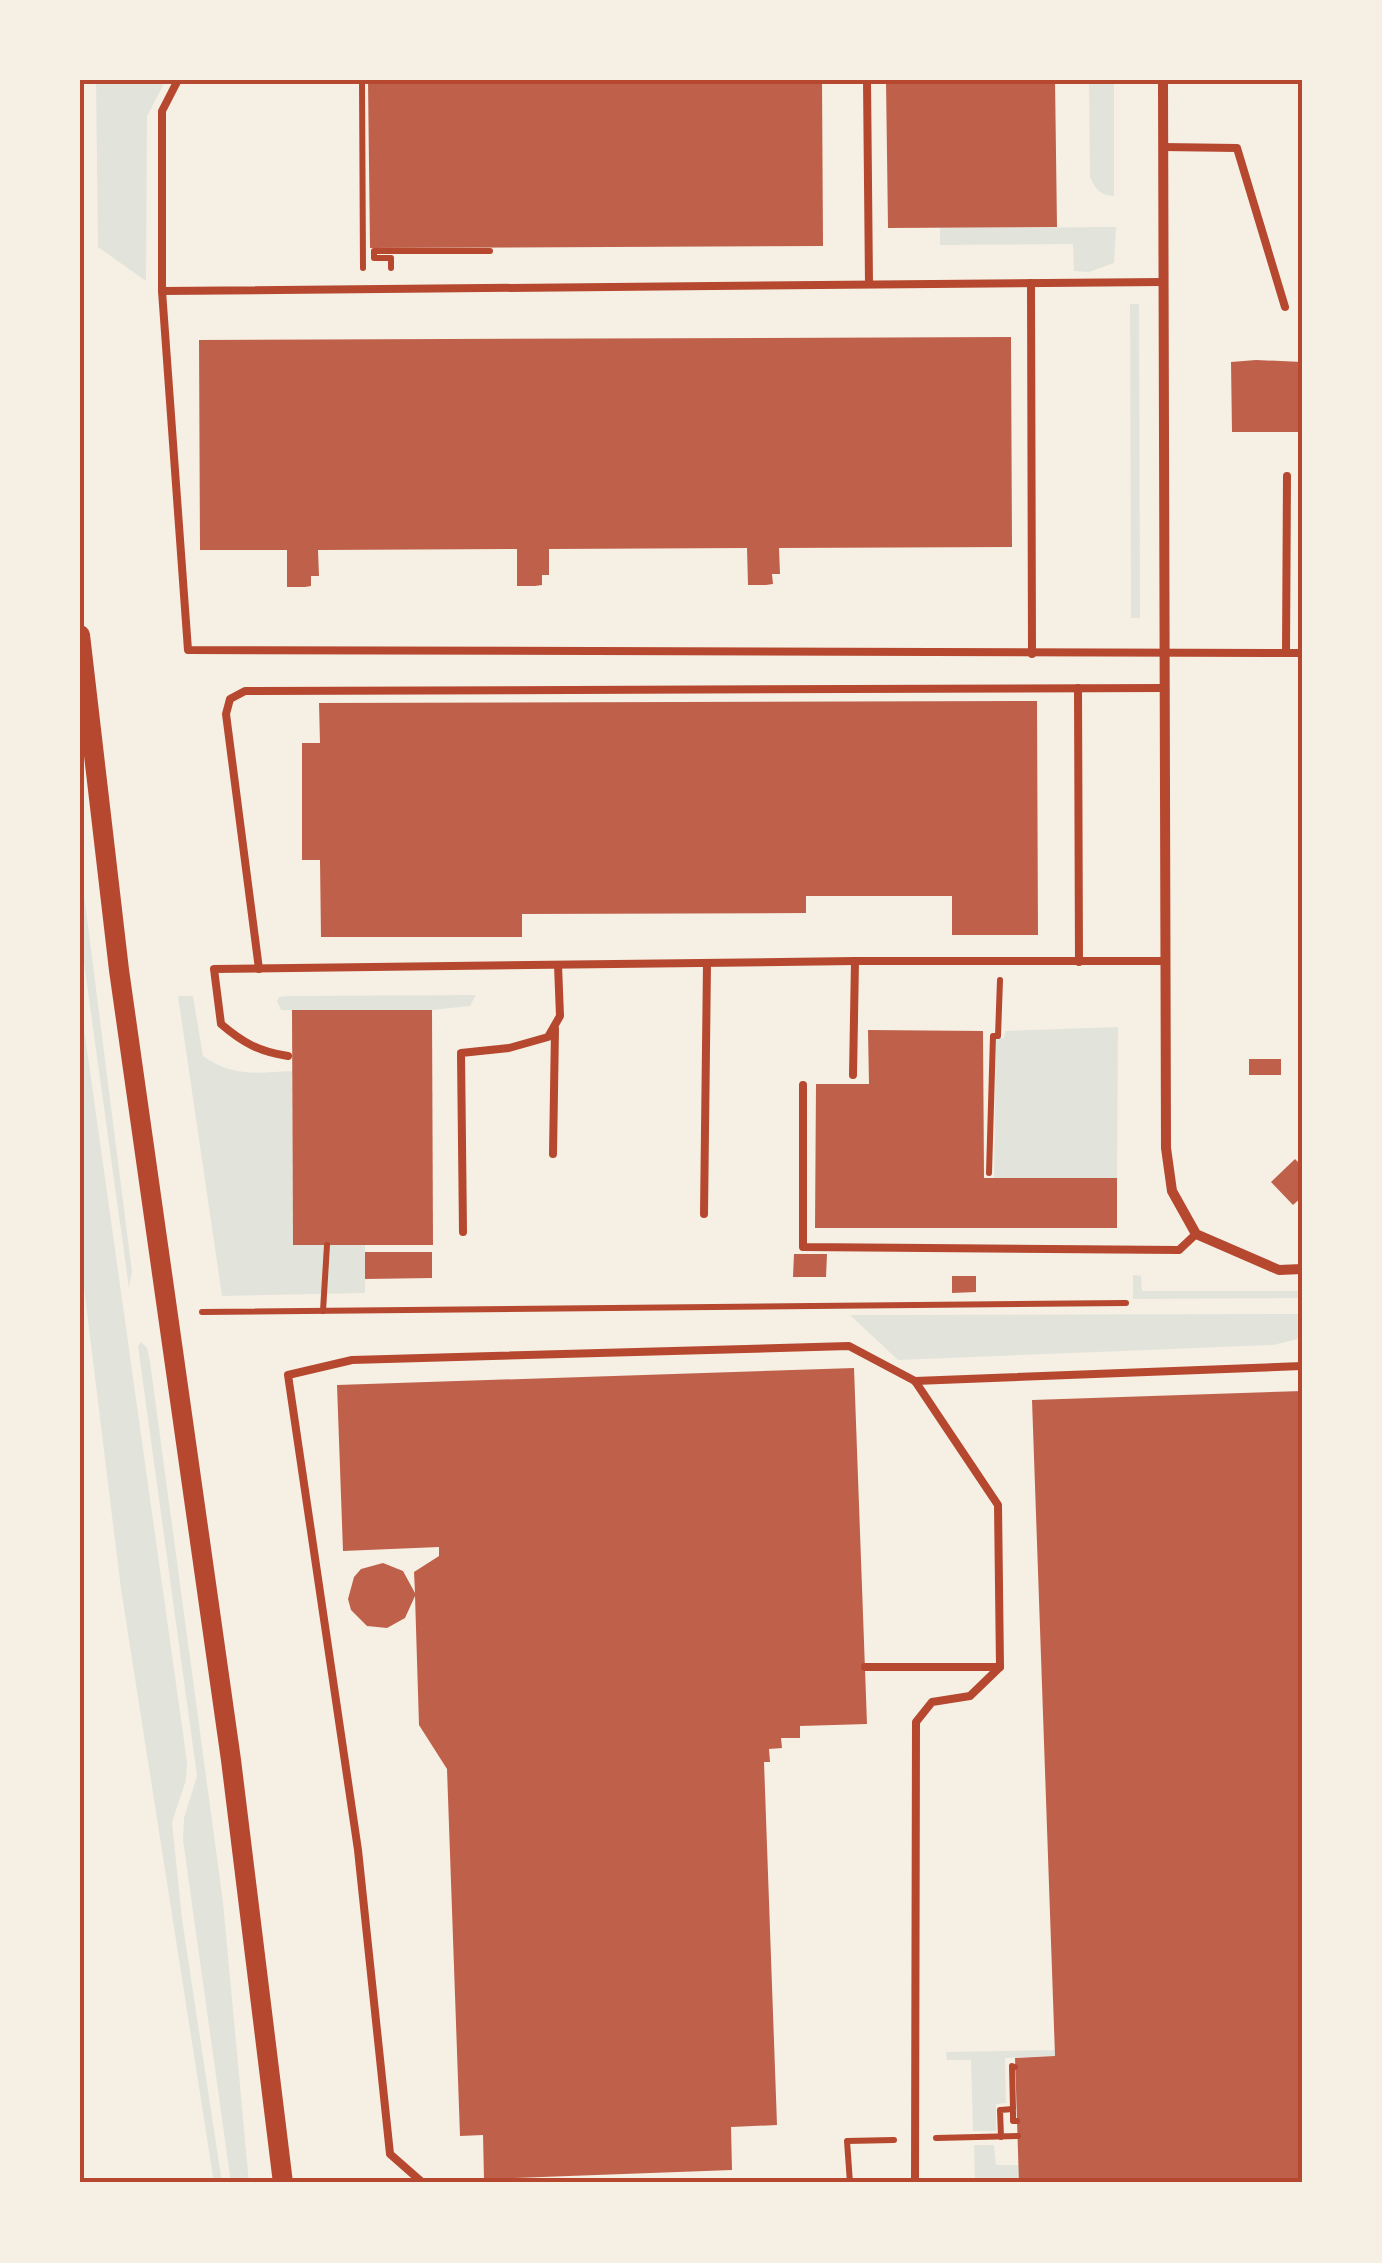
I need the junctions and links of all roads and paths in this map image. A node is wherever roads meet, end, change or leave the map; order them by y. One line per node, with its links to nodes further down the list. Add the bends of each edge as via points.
1 (178, 80): 12 (lane, via 162,111)
2 (362, 80): 11 (path)
3 (866, 80): 10 (lane)
4 (1163, 80): 5 (street)
5 (1163, 147): 8 (street); 13 (lane, via 1238,148)
6 (490, 251): 7 (path, via 374,251 374,258)
7 (391, 258)
8 (1163, 282): 9 (lane); 18 (street)
9 (1030, 283): 10 (lane); 17 (lane)
10 (869, 284): 11 (lane)
11 (363, 289): 12 (lane)
12 (162, 290): 17 (lane, via 188,650)
13 (1285, 307)
14 (1287, 476): 19 (lane)
15 (80, 634): 49 (main road)
16 (1302, 653): 19 (lane)
17 (1032, 654): 18 (lane)
18 (1164, 654): 19 (lane); 21 (street)
19 (1286, 654)
20 (1078, 688): 21 (lane); 25 (lane); 28 (lane, via 246,691 230,699 226,714)
21 (1164, 688): 24 (street)
22 (856, 961): 23 (lane); 26 (lane); 31 (lane)
23 (1000, 961): 25 (lane); 34 (path)
24 (1165, 961): 25 (lane); 37 (street, via 1166,1148 1172,1191)
25 (1079, 962)
26 (706, 964): 27 (lane); 35 (lane)
27 (558, 965): 28 (lane); 29 (lane)
28 (259, 969): 30 (lane, via 214,969 221,1024 264,1053)
29 (555, 1029): 33 (lane); 36 (lane, via 533,1043 461,1053)
30 (288, 1056)
31 (853, 1075)
32 (803, 1085): 37 (lane, via 803,1247 1179,1250)
33 (553, 1154)
34 (989, 1173)
35 (704, 1214)
36 (463, 1232)
37 (1196, 1234): 39 (street, via 1280,1270)
38 (327, 1245): 41 (path)
39 (1302, 1269)
40 (1126, 1303): 41 (path)
41 (323, 1310): 42 (path)
42 (202, 1312)
43 (1302, 1366): 44 (lane)
44 (915, 1381): 46 (lane, via 998,1505); 50 (lane, via 849,1346 352,1360 288,1374 358,1850 390,2154)
45 (865, 1667): 46 (lane)
46 (1000, 1667): 51 (lane, via 970,1696 932,1702 916,1722)
47 (1014, 2072): 48 (path, via 1015,2114 1000,2110)
48 (1001, 2137)
49 (283, 2183)
50 (423, 2183)
51 (916, 2183)

